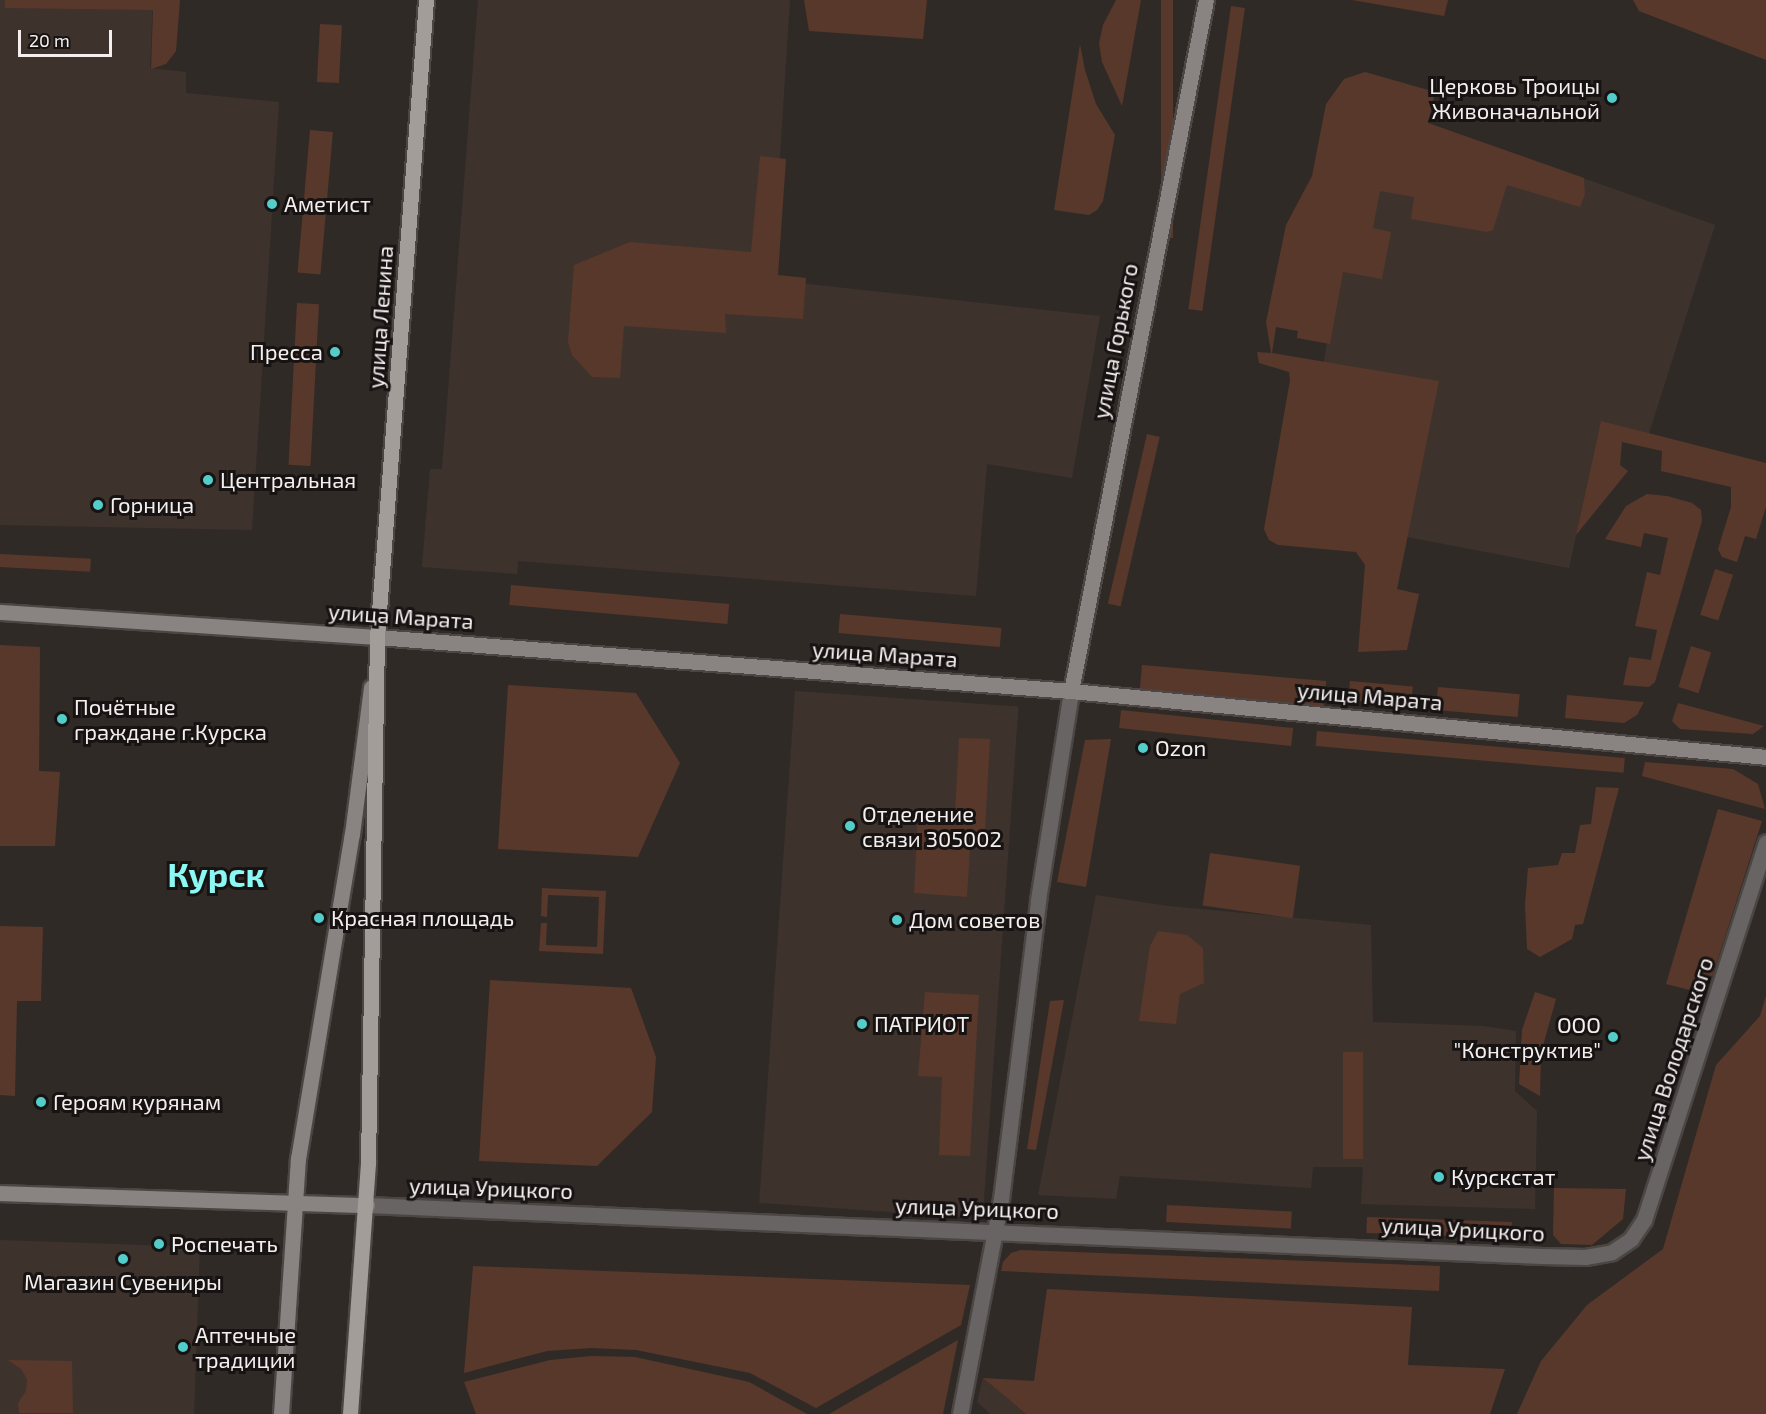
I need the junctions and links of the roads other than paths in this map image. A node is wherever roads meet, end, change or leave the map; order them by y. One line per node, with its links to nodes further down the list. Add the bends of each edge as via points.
1 (426, 0): 4 (main road, улица Ленина)
2 (1206, 0): 5 (street, улица Горького)
3 (0, 612): 4 (street, улица Марата)
4 (377, 637): 5 (street, улица Марата); 9 (street, via 352,834 298,1159); 10 (main road)
5 (1071, 691): 6 (street, улица Марата); 11 (street, via 1038,900)
6 (1766, 757)
7 (1766, 842): 12 (street, улица Володарского, via 1644,1220 1631,1239 1612,1252)
8 (0, 1193): 9 (street)
9 (295, 1203): 10 (street); 13 (street)
10 (367, 1205): 11 (street, улица Урицкого); 14 (main road)
11 (996, 1231): 12 (street, улица Урицкого); 15 (street)
12 (1585, 1257)
13 (281, 1414)
14 (350, 1414)
15 (960, 1414)

